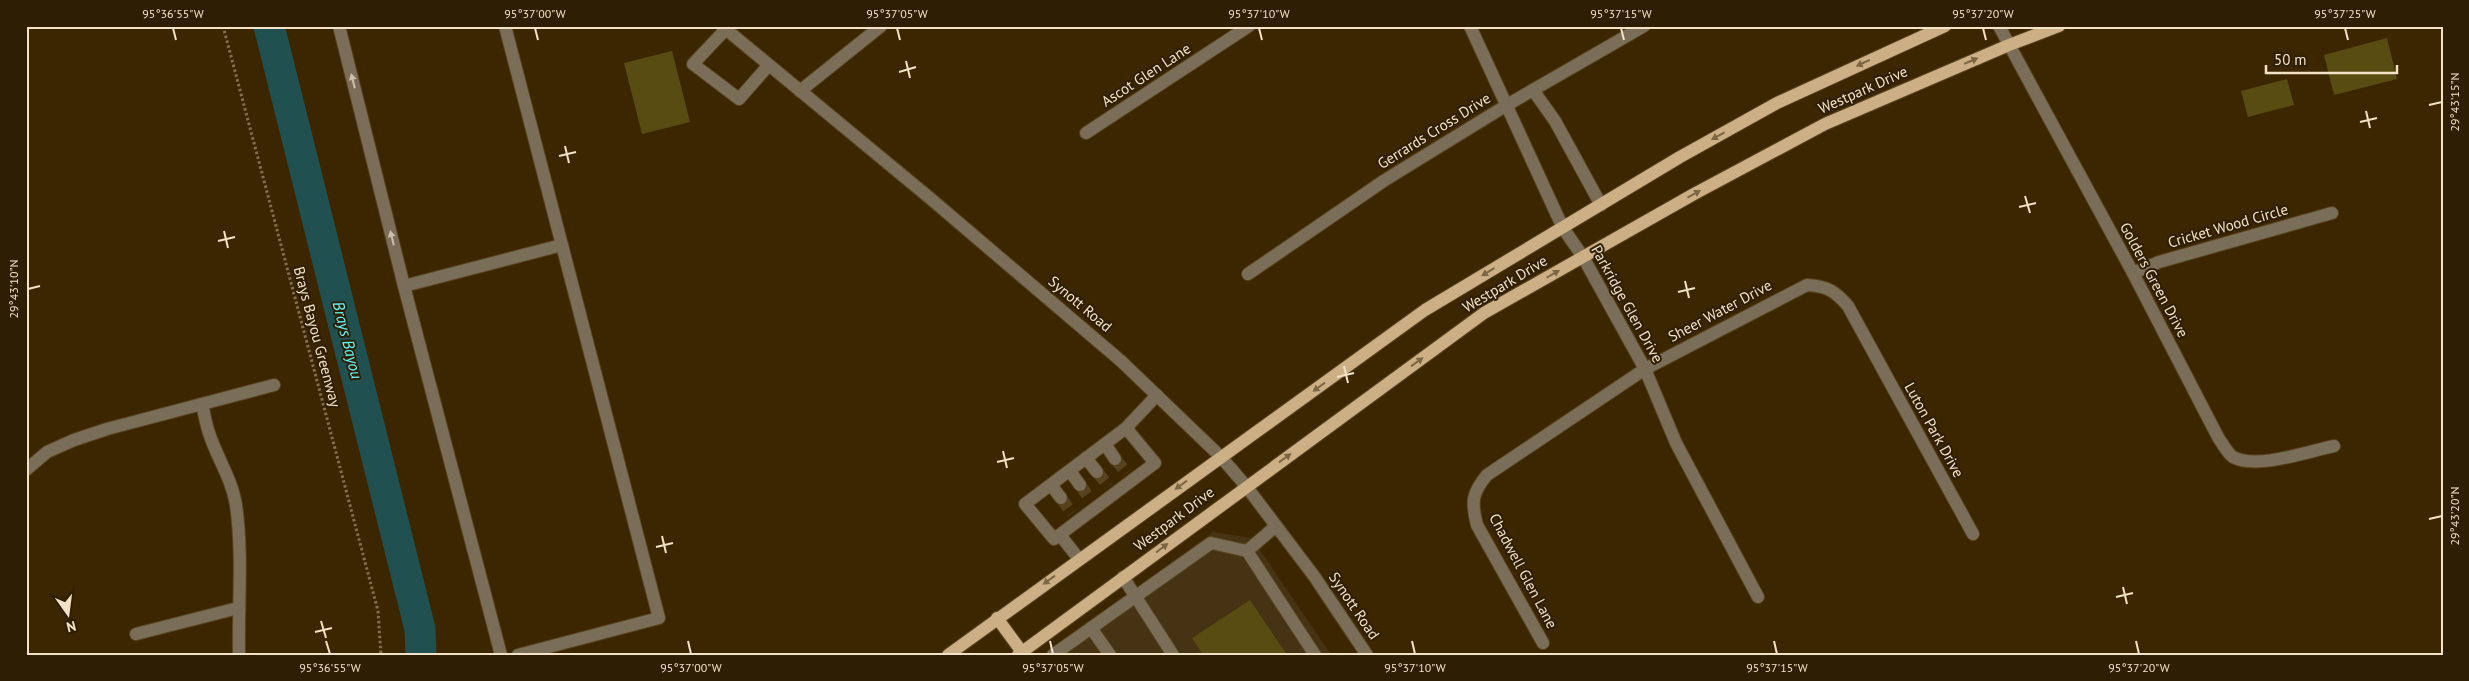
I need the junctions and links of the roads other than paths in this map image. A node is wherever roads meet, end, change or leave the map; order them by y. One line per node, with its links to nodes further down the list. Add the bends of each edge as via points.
1 (339, 26): 24 (street, one-way to 1)
2 (506, 26): 20 (street)
3 (881, 26): 14 (street)
4 (1250, 26): 16 (street, Ascot Glen Lane)
5 (1470, 26): 15 (street, Parkridge Glen Drive)
6 (1644, 26): 13 (street, Gerrards Cross Drive)
7 (1944, 26): 17 (main road, Westpark Drive, one-way to 17, via 1777,103)
8 (1999, 26): 11 (street, Golders Green Drive)
9 (2060, 26): 11 (main road, Westpark Drive)
10 (724, 28): 12 (street, Synott Road); 12 (street, via 693,64 739,98)
11 (2009, 45): 21 (main road, Westpark Drive, one-way to 11, via 1825,124); 22 (street, Golders Green Drive)
12 (768, 66): 14 (street, Synott Road)
13 (1533, 90): 15 (street, Gerrards Cross Drive); 17 (street, via 1560,129)
14 (800, 91): 28 (street, Synott Road, via 1121,361)
15 (1507, 105): 19 (street, Parkridge Glen Drive); 23 (street, Gerrards Cross Drive, via 1385,180)
16 (1086, 134)
17 (1601, 205): 19 (main road, Westpark Drive)
18 (2332, 213): 22 (street, Cricket Wood Circle, via 2159,262)
19 (1563, 228): 21 (street, Parkridge Glen Drive); 34 (main road, Westpark Drive, one-way to 34, via 1425,310)
20 (562, 245): 24 (street); 60 (street, via 659,618)
21 (1583, 257): 26 (street, Parkridge Glen Drive); 42 (main road, Westpark Drive, one-way to 21, via 1484,313)
22 (2133, 273): 32 (street, Golders Green Drive, via 2219,439 2232,457 2248,461 2268,460)
23 (1248, 274)
24 (404, 286): 59 (street)
25 (1866, 341): 26 (street, Sheer Water Drive, via 1848,306 1836,292 1823,286 1807,285); 45 (street, Luton Park Drive)
26 (1645, 369): 33 (street, Sheer Water Drive); 51 (street, Parkridge Glen Drive, via 1676,443)
27 (274, 384): 29 (street)
28 (1157, 395): 30 (street); 34 (street, Synott Road)
29 (202, 404): 37 (street, via 74,440 47,452); 52 (street, via 209,434 227,473 236,504)
30 (1126, 428): 31 (street); 46 (street, via 1155,463 1093,503)
31 (1105, 444): 35 (street); 36 (street)
32 (2334, 446)
33 (1525, 449): 56 (street, Chadwell Glen Lane, via 1487,475 1475,489 1473,508 1477,524)
34 (1221, 457): 42 (street, Synott Road); 48 (main road, Westpark Drive, one-way to 48)
35 (1086, 458): 38 (street); 39 (street)
36 (1116, 459)
37 (26, 470)
38 (1070, 471): 40 (street); 41 (street)
39 (1097, 472)
40 (1051, 485): 43 (street); 46 (street, via 1025,504 1054,539)
41 (1080, 485)
42 (1246, 486): 44 (street, Synott Road); 49 (main road, Westpark Drive, one-way to 42)
43 (1061, 498)
44 (1276, 526): 47 (street); 66 (street, Synott Road)
45 (1973, 534)
46 (1060, 535): 48 (street)
47 (1247, 552): 50 (street, via 1211,543); 65 (street)
48 (1079, 559): 53 (main road, Westpark Drive, one-way to 53)
49 (1123, 577): 50 (street); 57 (main road, Westpark Drive)
50 (1136, 596): 54 (street); 64 (street)
51 (1758, 597)
52 (238, 608): 55 (street); 58 (street)
53 (997, 618): 57 (main road); 61 (main road, Westpark Drive)
54 (1091, 628): 62 (street); 63 (street)
55 (136, 634)
56 (1543, 643)
57 (1021, 654)
58 (239, 655)
59 (501, 655)
60 (518, 655)
61 (948, 655)
62 (1053, 655)
63 (1110, 655)
64 (1173, 655)
65 (1315, 655)
66 (1367, 655)

